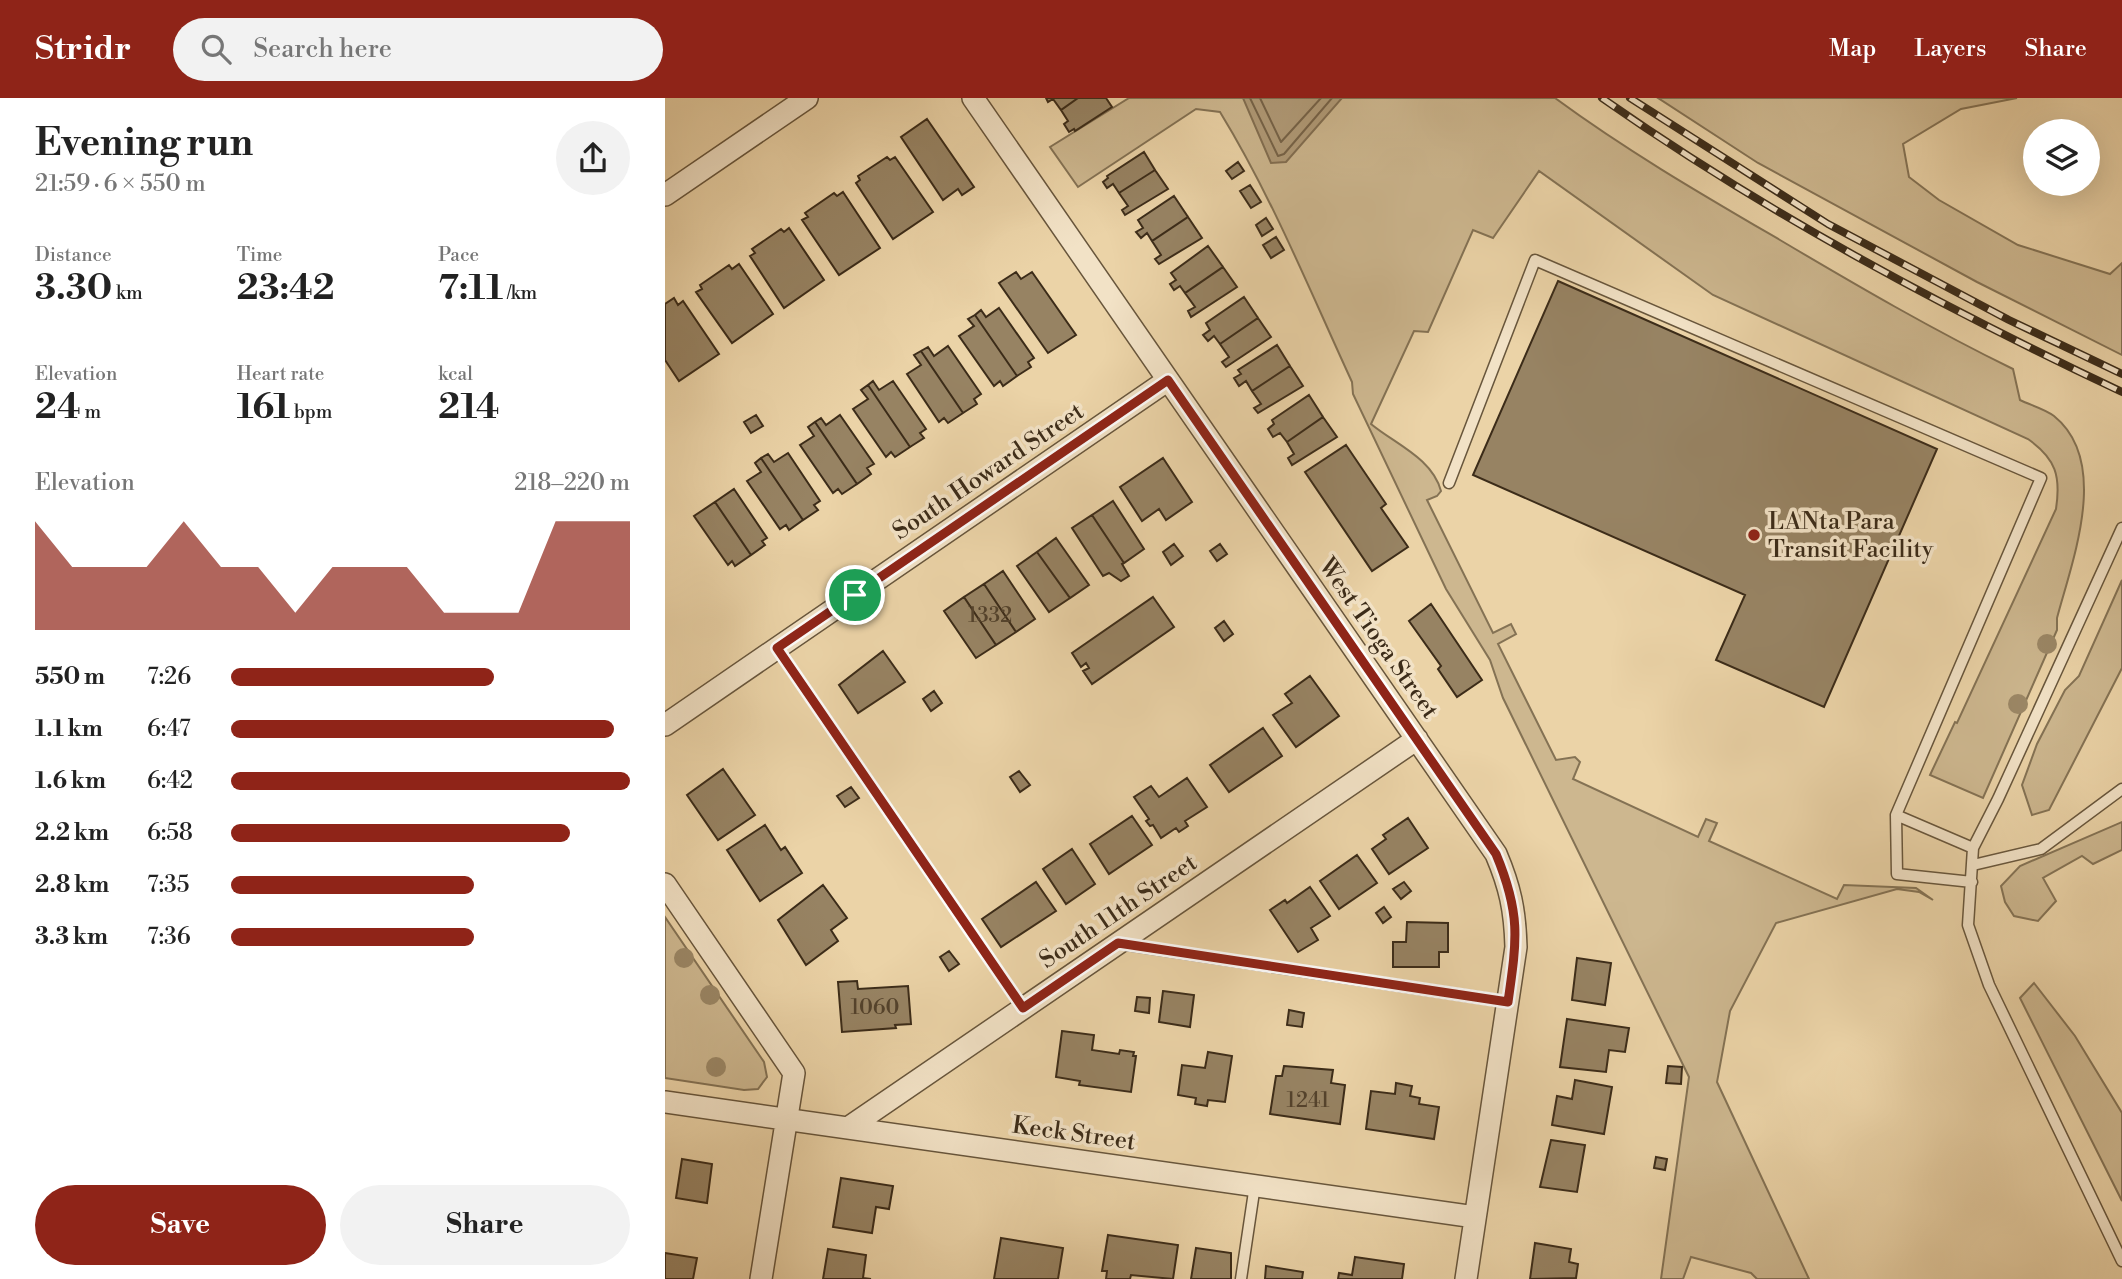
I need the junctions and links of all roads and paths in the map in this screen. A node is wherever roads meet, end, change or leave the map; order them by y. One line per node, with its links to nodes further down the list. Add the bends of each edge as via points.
1 (807, 98): 3 (street)
2 (973, 98): 4 (street, West Tioga Street)
3 (665, 195)
4 (1168, 380): 7 (street, South Howard Street); 9 (street, West Tioga Street)
5 (1449, 483): 11 (lane, via 1535,260 2041,478)
6 (2122, 528): 12 (lane)
7 (777, 648): 8 (street, South Howard Street); 18 (lane)
8 (665, 725)
9 (1417, 739): 16 (street, South 11th Street); 17 (street, West Tioga Street, via 1496,854 1509,885 1515,947)
10 (2122, 789): 13 (lane, via 2041,849)
11 (1896, 815): 12 (lane); 14 (lane, via 1898,874)
12 (1973, 848): 13 (lane)
13 (1973, 865): 14 (lane)
14 (1972, 882): 24 (lane, via 1968,925 1989,985)
15 (665, 884): 20 (street, via 794,1073)
16 (1118, 943): 17 (lane); 18 (street, South 11th Street)
17 (1508, 1002): 23 (street, West Tioga Street)
18 (1023, 1008): 21 (street, South 11th Street)
19 (665, 1102): 20 (street, Keck Street)
20 (785, 1119): 21 (street, Keck Street); 25 (street)
21 (848, 1128): 22 (street, Keck Street)
22 (1255, 1185): 23 (street, Keck Street); 26 (lane)
23 (1475, 1217): 27 (street, West Tioga Street)
24 (2122, 1261)
25 (761, 1279)
26 (1241, 1279)
27 (1465, 1279)

